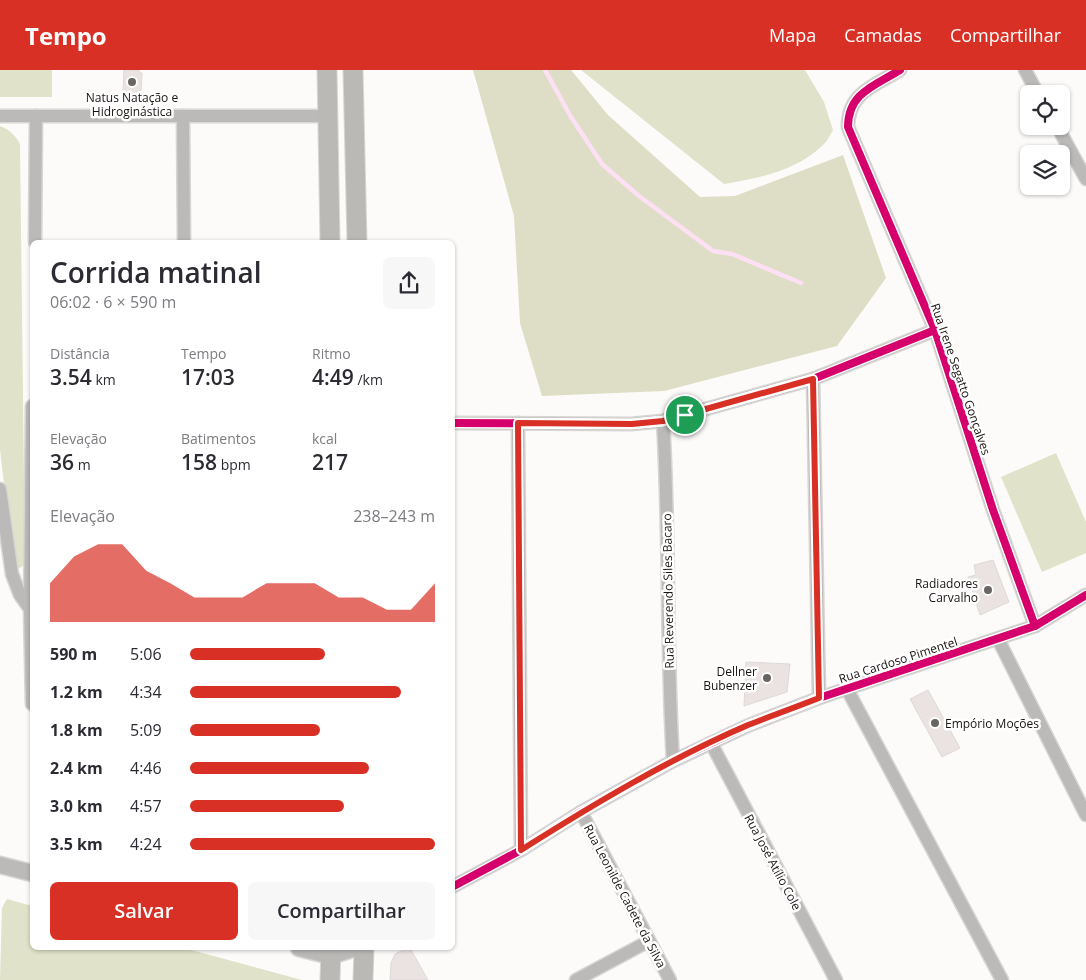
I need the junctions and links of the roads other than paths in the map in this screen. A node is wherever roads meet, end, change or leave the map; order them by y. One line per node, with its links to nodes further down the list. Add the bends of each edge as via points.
1 (327, 70): 9 (main road)
2 (353, 70): 17 (main road)
3 (900, 70): 18 (street, Rua Irene Segatto Gonçalves, via 862,93 848,114 848,127)
4 (1025, 70): 5 (street)
5 (1033, 85)
6 (0, 116): 7 (street)
7 (36, 116): 8 (street); 13 (street)
8 (184, 116): 9 (street); 14 (street)
9 (329, 116): 11 (main road)
10 (1062, 135): 12 (street)
11 (330, 168): 15 (main road); 16 (main road, via 338,180)
12 (1086, 179)
13 (34, 240)
14 (184, 240)
15 (330, 240)
16 (340, 240)
17 (357, 240)
18 (935, 330): 19 (street); 26 (street, Rua Irene Segatto Gonçalves)
19 (813, 379): 20 (street); 29 (street)
20 (663, 421): 22 (street, via 632,424); 31 (street, Rua Reverendo Siles Bacaro)
21 (455, 423): 22 (street)
22 (518, 423): 35 (street)
23 (0, 489): 25 (street, via 12,574)
24 (1086, 595): 26 (street, Rua Cardoso Pimentel)
25 (30, 609)
26 (1034, 626): 27 (street, Rua Cardoso Pimentel)
27 (998, 639): 28 (street, Rua Cardoso Pimentel); 32 (street)
28 (847, 689): 29 (street, Rua Cardoso Pimentel); 48 (street)
29 (819, 698): 30 (street, Rua Cardoso Pimentel)
30 (711, 743): 31 (street, Rua Cardoso Pimentel); 47 (street, Rua José Atílio Cole)
31 (673, 761): 33 (street, Rua Cardoso Pimentel)
32 (1082, 798): 34 (street)
33 (581, 812): 35 (street, Rua Cardoso Pimentel); 39 (street, Rua Leonilde Cadete da Silva)
34 (1086, 815)
35 (521, 850): 38 (street, Rua Cardoso Pimentel)
36 (0, 865): 37 (street)
37 (30, 872)
38 (455, 885)
39 (649, 941): 45 (street); 46 (street, Rua Leonilde Cadete da Silva)
40 (315, 950): 42 (street)
41 (364, 950): 44 (main road)
42 (331, 952): 43 (main road)
43 (330, 980)
44 (364, 980)
45 (576, 980)
46 (670, 980)
47 (836, 980)
48 (1002, 980)

